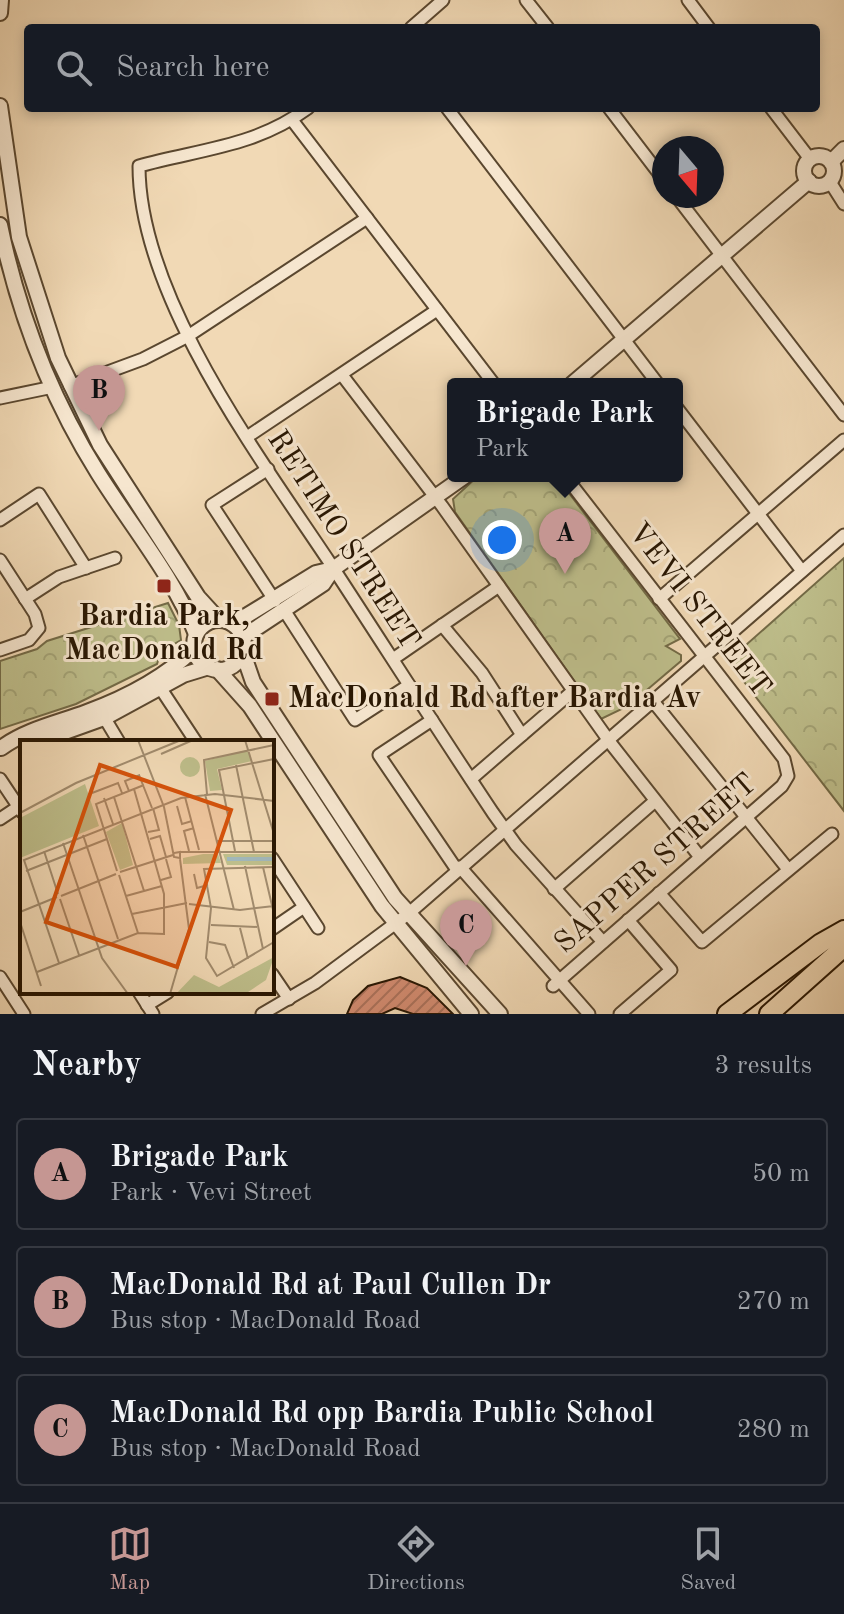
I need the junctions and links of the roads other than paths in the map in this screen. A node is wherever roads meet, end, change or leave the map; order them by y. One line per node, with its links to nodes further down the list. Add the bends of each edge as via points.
1 (1, 0): 5 (street)
2 (443, 0): 6 (street)
3 (526, 0): 7 (street)
4 (688, 0): 8 (street)
5 (0, 13)
6 (416, 24)
7 (545, 24)
8 (706, 24)
9 (0, 106): 33 (street, via 19,237)
10 (303, 112): 14 (street)
11 (450, 112): 28 (street)
12 (612, 112): 18 (street)
13 (774, 112): 16 (street)
14 (292, 120): 23 (street); 27 (street, RETIMO STREET, via 232,146 139,166 150,230)
15 (844, 149): 17 (street)
16 (810, 159): 17 (street); 19 (street, via 805,172)
17 (831, 162): 20 (street)
18 (652, 164)
19 (809, 181): 20 (street, via 817,186); 25 (street)
20 (830, 182): 21 (street)
21 (844, 204)
22 (685, 208): 25 (street)
23 (367, 218): 26 (street); 27 (street)
24 (0, 225): 34 (street, via 19,298)
25 (721, 255): 28 (street); 36 (street)
26 (437, 310): 29 (street); 30 (street)
27 (188, 336): 33 (street); 38 (street, RETIMO STREET)
28 (624, 340): 31 (street); 32 (street)
29 (342, 375): 38 (street); 43 (street)
30 (489, 378)
31 (579, 378)
32 (653, 378)
33 (70, 386): 57 (street, via 100,445 198,597)
34 (53, 387): 35 (street); 60 (street, via 96,470 184,606)
35 (0, 398)
36 (844, 415)
37 (683, 416): 44 (street)
38 (247, 437): 40 (street, RETIMO STREET)
39 (844, 440): 44 (street)
40 (268, 469): 50 (street, RETIMO STREET); 56 (street, via 212,505)
41 (458, 482): 43 (street)
42 (570, 482): 55 (street, VEVI STREET)
43 (437, 499): 50 (street); 53 (street)
44 (758, 514): 51 (street); 55 (street)
45 (0, 520): 49 (street, via 39,494)
46 (844, 535): 51 (street)
47 (115, 558): 49 (street)
48 (0, 560): 52 (street)
49 (86, 568): 54 (street, via 59,577)
50 (333, 569): 56 (street, via 316,573); 64 (street, RETIMO STREET)
51 (802, 571): 63 (street)
52 (4, 575): 54 (street)
53 (499, 586): 58 (street); 68 (street)
54 (25, 599): 61 (street, via 39,621 38,633)
55 (659, 599): 63 (street, VEVI STREET)
56 (279, 605): 57 (street); 59 (street); 66 (street, via 355,720)
57 (226, 622): 59 (street); 60 (street, via 206,624)
58 (442, 625): 64 (street); 72 (street, via 482,673)
59 (243, 637): 62 (street)
60 (195, 642): 65 (street); 70 (street, via 166,672)
61 (0, 650)
62 (243, 653): 65 (street, via 233,665); 97 (street, via 253,682)
63 (703, 656): 69 (street); 81 (street, VEVI STREET, via 784,759)
64 (393, 659): 66 (street, RETIMO STREET)
65 (213, 668): 67 (street, via 183,675); 77 (street, via 250,706)
66 (409, 685): 71 (street, RETIMO STREET)
67 (161, 689): 70 (street); 76 (street)
68 (573, 691): 72 (street); 73 (street)
69 (652, 700): 73 (street); 86 (street)
70 (102, 713): 74 (street); 75 (street); 80 (street, via 17,736)
71 (432, 720): 83 (street, RETIMO STREET); 93 (street, via 379,755)
72 (522, 735): 83 (street)
73 (607, 739): 84 (street); 88 (street)
74 (41, 740)
75 (118, 740)
76 (195, 740)
77 (273, 740)
78 (274, 742): 99 (street)
79 (20, 747): 80 (street)
80 (0, 748)
81 (788, 776): 86 (street, SAPPER STREET)
82 (0, 779): 85 (street)
83 (471, 779): 88 (street, RETIMO STREET)
84 (655, 801): 90 (street); 94 (street)
85 (20, 810): 87 (street)
86 (746, 817): 90 (street, SAPPER STREET); 92 (street)
87 (0, 819)
88 (504, 828): 93 (street); 94 (street, RETIMO STREET)
89 (832, 834): 92 (street)
90 (700, 857): 95 (street, SAPPER STREET)
91 (274, 861): 96 (street)
92 (787, 868): 95 (street, via 702,942)
93 (459, 869): 97 (street); 107 (street)
94 (554, 889): 103 (street, RETIMO STREET)
95 (659, 893): 98 (street, SAPPER STREET)
96 (304, 907): 100 (street); 101 (street)
97 (408, 914): 99 (street); 114 (street)
98 (628, 920): 103 (street, SAPPER STREET); 116 (street, via 671,970)
99 (396, 924): 109 (street); 113 (street)
100 (274, 928)
101 (318, 928)
102 (844, 930): 117 (main road)
103 (603, 942): 107 (street, SAPPER STREET)
104 (844, 947): 118 (main road)
105 (0, 977): 111 (street)
106 (274, 977): 109 (street)
107 (556, 983): 115 (street)
108 (166, 994): 110 (street)
109 (289, 999): 112 (street)
110 (150, 1010)
111 (24, 1014)
112 (262, 1014)
113 (471, 1014)
114 (500, 1014)
115 (589, 1014)
116 (620, 1014)
117 (727, 1014)
118 (769, 1014)

